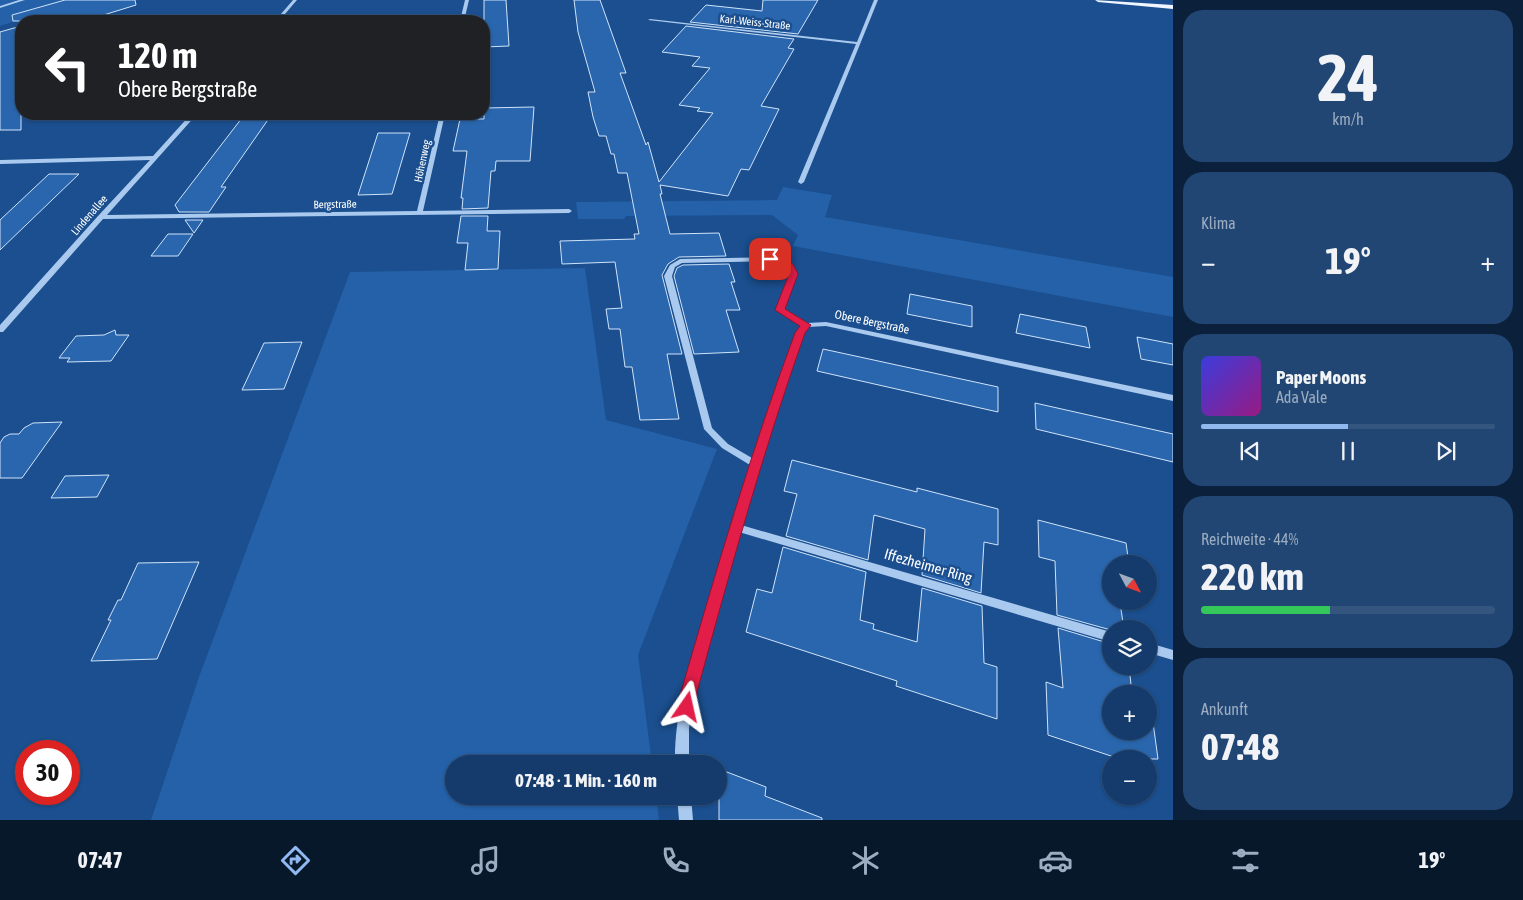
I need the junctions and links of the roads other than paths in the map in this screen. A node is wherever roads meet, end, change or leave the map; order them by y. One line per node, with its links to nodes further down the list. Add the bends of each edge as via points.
1 (23, 0): 6 (lane)
2 (295, 0): 8 (street)
3 (467, 0): 9 (street)
4 (876, 0): 11 (street)
5 (1098, 0): 7 (main road)
6 (0, 7)
7 (1173, 7)
8 (281, 15)
9 (463, 15)
10 (650, 20): 11 (street, Karl-Weiss-Straße)
11 (858, 44): 18 (street)
12 (188, 120): 14 (street, Lindenallee)
13 (441, 120): 20 (street, Höhenweg)
14 (153, 158): 15 (street); 21 (street, Lindenallee)
15 (10, 161): 16 (lane); 17 (street)
16 (0, 162)
17 (0, 170)
18 (801, 182)
19 (569, 211): 20 (street, Bergstraße)
20 (420, 212): 21 (street, Bergstraße)
21 (100, 218): 23 (street, Lindenallee)
22 (806, 325): 24 (street, Obere Bergstraße, via 826,324); 25 (street, via 771,411); 25 (street, Obere Bergstraße, via 780,310 794,274 789,264 770,259 680,261 672,266 668,276 708,429 725,446)
23 (0, 330)
24 (1173, 398)
25 (755, 464): 26 (street)
26 (735, 527): 27 (street, Iffezheimer Ring); 30 (street, via 689,692)
27 (1102, 634)
28 (1157, 650): 29 (street)
29 (1173, 655)
30 (681, 755)
31 (685, 805): 32 (street)
32 (686, 820)

